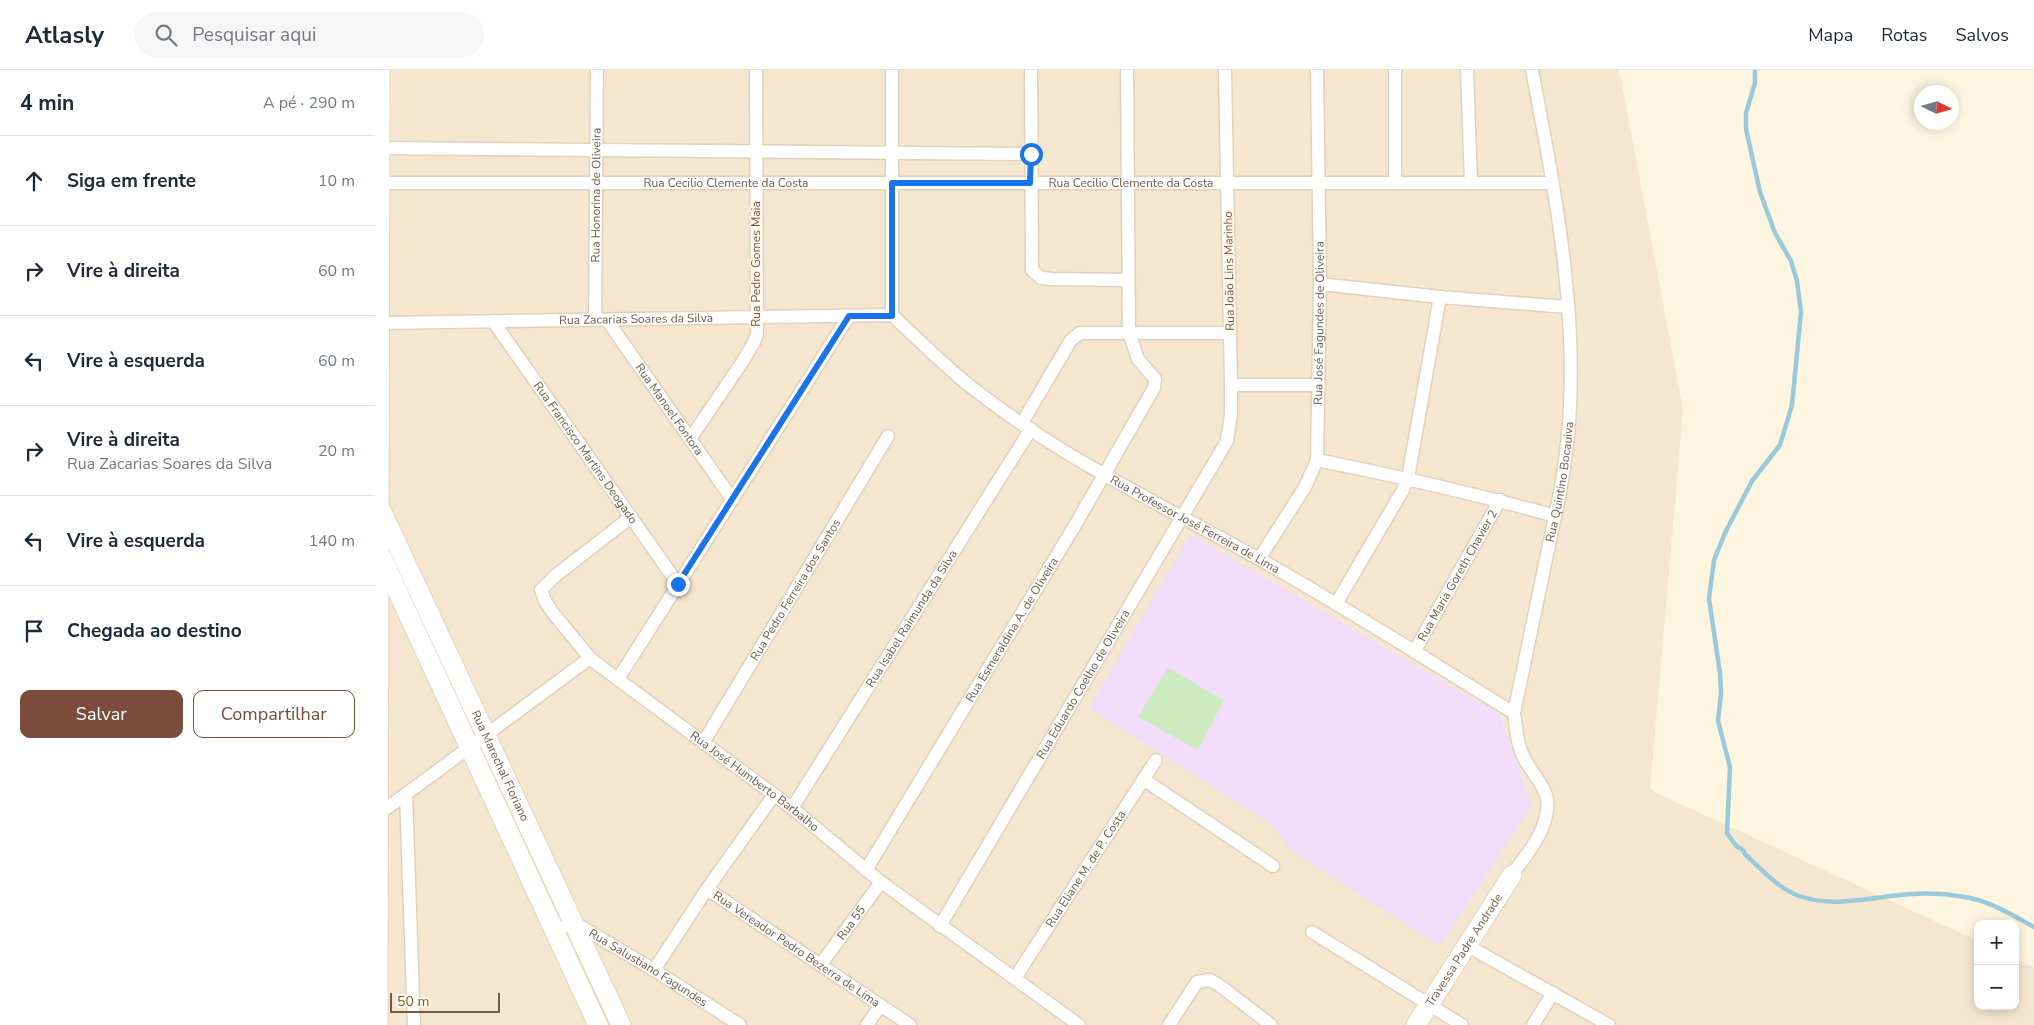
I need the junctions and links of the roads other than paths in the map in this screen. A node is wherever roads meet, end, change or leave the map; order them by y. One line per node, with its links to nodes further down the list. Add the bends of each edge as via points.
1 (380, 70): 12 (street)
2 (597, 70): 13 (street, Rua Honorina de Oliveira)
3 (756, 70): 14 (street, Rua Pedro Gomes Maia)
4 (892, 70): 15 (street)
5 (1031, 70): 16 (street)
6 (1127, 70): 22 (street)
7 (1225, 70): 23 (street, Rua João Lins Marinho)
8 (1317, 70): 27 (street, Rua José Fagundes de Oliveira)
9 (1395, 70): 24 (street)
10 (1467, 70): 25 (street)
11 (1532, 70): 26 (street, Rua Quintino Bocauiva)
12 (380, 148): 13 (street); 17 (street)
13 (596, 150): 14 (street); 18 (street, Rua Honorina de Oliveira)
14 (756, 152): 15 (street); 19 (street, Rua Pedro Gomes Maia)
15 (892, 153): 16 (street); 20 (street)
16 (1031, 154): 21 (street)
17 (380, 183): 18 (street, Rua Cecilio Clemente da Costa); 28 (street)
18 (596, 183): 19 (street, Rua Cecilio Clemente da Costa); 36 (street, Rua Honorina de Oliveira)
19 (756, 183): 20 (street, Rua Cecilio Clemente da Costa); 35 (street, Rua Pedro Gomes Maia)
20 (892, 183): 21 (street, Rua Cecilio Clemente da Costa); 34 (street)
21 (1030, 183): 22 (street, Rua Cecilio Clemente da Costa); 29 (street, via 1031,262 1035,275 1052,279)
22 (1128, 183): 23 (street, Rua Cecilio Clemente da Costa); 29 (street)
23 (1227, 183): 27 (street, Rua Cecilio Clemente da Costa); 40 (street, Rua João Lins Marinho)
24 (1395, 183): 25 (street, Rua Cecilio Clemente da Costa); 27 (street, Rua Cecilio Clemente da Costa)
25 (1471, 183): 26 (street, Rua Cecilio Clemente da Costa)
26 (1553, 183): 32 (street, Rua Quintino Bocauiva)
27 (1319, 184): 30 (street, Rua José Fagundes de Oliveira)
28 (377, 260): 38 (street)
29 (1129, 280): 39 (street)
30 (1320, 284): 31 (street); 42 (street, Rua José Fagundes de Oliveira)
31 (1440, 298): 32 (street); 50 (street)
32 (1568, 307): 54 (street, Rua Quintino Bocauiva, via 1569,412)
33 (849, 316): 34 (street, Rua Zacarias Soares da Silva); 35 (street, Rua Zacarias Soares da Silva); 51 (street)
34 (892, 316): 44 (street, Rua Professor José Ferreira de Lima, via 960,378)
35 (758, 317): 36 (street, Rua Zacarias Soares da Silva); 46 (street, Rua Pedro Gomes Maia, via 757,334 749,351)
36 (601, 320): 37 (street, Rua Zacarias Soares da Silva); 46 (street, Rua Manoel Fontora)
37 (493, 321): 38 (street, Rua Zacarias Soares da Silva); 55 (street, Rua Francisco Martins Deogado)
38 (380, 323): 43 (street)
39 (1129, 333): 40 (street, Rua Isabel Raimunda da Silva); 44 (street, Rua Isabel Raimunda da Silva, via 1080,333 1071,340); 49 (street, Rua Esmeraldina A. de Oliveira, via 1138,359 1155,379 1154,388)
40 (1230, 333): 41 (street, Rua João Lins Marinho)
41 (1231, 385): 42 (street); 47 (street, Rua João Lins Marinho)
42 (1319, 385): 48 (street, Rua José Fagundes de Oliveira)
43 (377, 387): 53 (street)
44 (1026, 426): 49 (street, Rua Professor José Ferreira de Lima); 72 (street, Rua Isabel Raimunda da Silva)
45 (888, 436): 66 (street, Rua Pedro Ferreira dos Santos)
46 (690, 439): 51 (street, Rua Manoel Fontora)
47 (1227, 441): 56 (street, Rua Eduardo Coelho de Oliveira)
48 (1317, 460): 50 (street); 58 (street, Rua José Fagundes de Oliveira, via 1305,487)
49 (1105, 475): 56 (street, Rua Professor José Ferreira de Lima); 75 (street, Rua Esmeraldina A. de Oliveira)
50 (1408, 478): 52 (street); 60 (street)
51 (732, 499): 59 (street)
52 (1500, 500): 54 (street); 61 (street, Rua Maria Goreth Chavier 2)
53 (379, 507): 57 (street); 65 (street, Rua Marechal Floriano)
54 (1555, 516): 64 (street, Rua Quintino Bocauiva)
55 (631, 517): 59 (street, Rua Francisco Martins Deogado); 62 (street, Rua José Humberto Barbalho, via 541,590 553,613)
56 (1181, 518): 58 (street, Rua Professor José Ferreira de Lima); 80 (street, Rua Eduardo Coelho de Oliveira)
57 (379, 552): 67 (street, Rua Marechal Floriano); 73 (street)
58 (1259, 559): 60 (street, Rua Professor José Ferreira de Lima)
59 (678, 584): 63 (street)
60 (1336, 604): 61 (street, Rua Professor José Ferreira de Lima)
61 (1414, 652): 64 (street, Rua Professor José Ferreira de Lima)
62 (590, 658): 63 (street, Rua José Humberto Barbalho); 65 (street)
63 (618, 679): 66 (street, Rua José Humberto Barbalho)
64 (1514, 713): 76 (street, Rua Quintino Bocauiva, via 1519,747 1543,784 1548,806 1539,835)
65 (486, 736): 67 (street); 79 (street, Rua Marechal Floriano)
66 (703, 743): 71 (street, Rua José Humberto Barbalho)
67 (470, 748): 70 (street); 81 (street, Rua Marechal Floriano)
68 (1156, 760): 69 (street, Rua Eliane M. de P. Costa)
69 (1143, 779): 74 (street); 86 (street, Rua Eliane M. de P. Costa)
70 (406, 794): 73 (street); 92 (street)
71 (774, 795): 72 (street, Rua José Humberto Barbalho); 78 (street)
72 (792, 808): 75 (street, Rua José Humberto Barbalho)
73 (379, 814): 91 (street)
74 (1273, 866)
75 (866, 870): 77 (street, Rua José Humberto Barbalho)
76 (1512, 875): 83 (street, Travessa Padre Andrade)
77 (881, 882): 80 (street, Rua José Humberto Barbalho); 84 (street, Rua 55)
78 (707, 889): 84 (street, Rua Vereador Pedro Bezerra de Lima); 85 (street)
79 (573, 922): 81 (street); 85 (street, Rua Salustiano Fagundes); 94 (street, Rua Marechal Floriano)
80 (940, 926): 86 (street, Rua José Humberto Barbalho)
81 (555, 931): 93 (street, Rua Marechal Floriano)
82 (1312, 932): 89 (street)
83 (1466, 945): 87 (street); 89 (street, Travessa Padre Andrade)
84 (821, 964): 88 (street, Rua Vereador Pedro Bezerra de Lima)
85 (654, 970): 95 (street, Rua Salustiano Fagundes)
86 (1015, 978): 98 (street, Rua José Humberto Barbalho)
87 (1553, 993): 102 (street); 103 (street)
88 (880, 1006): 96 (street); 97 (street, Rua Vereador Pedro Bezerra de Lima)
89 (1429, 1006): 100 (street, Travessa Padre Andrade); 101 (street)
90 (1266, 1021): 99 (street, via 1219,985 1202,980 1193,987)
91 (378, 1025)
92 (414, 1025)
93 (598, 1025)
94 (621, 1025)
95 (740, 1025)
96 (867, 1025)
97 (910, 1025)
98 (1079, 1025)
99 (1169, 1025)
100 (1416, 1025)
101 (1462, 1025)
102 (1533, 1025)
103 (1609, 1025)

